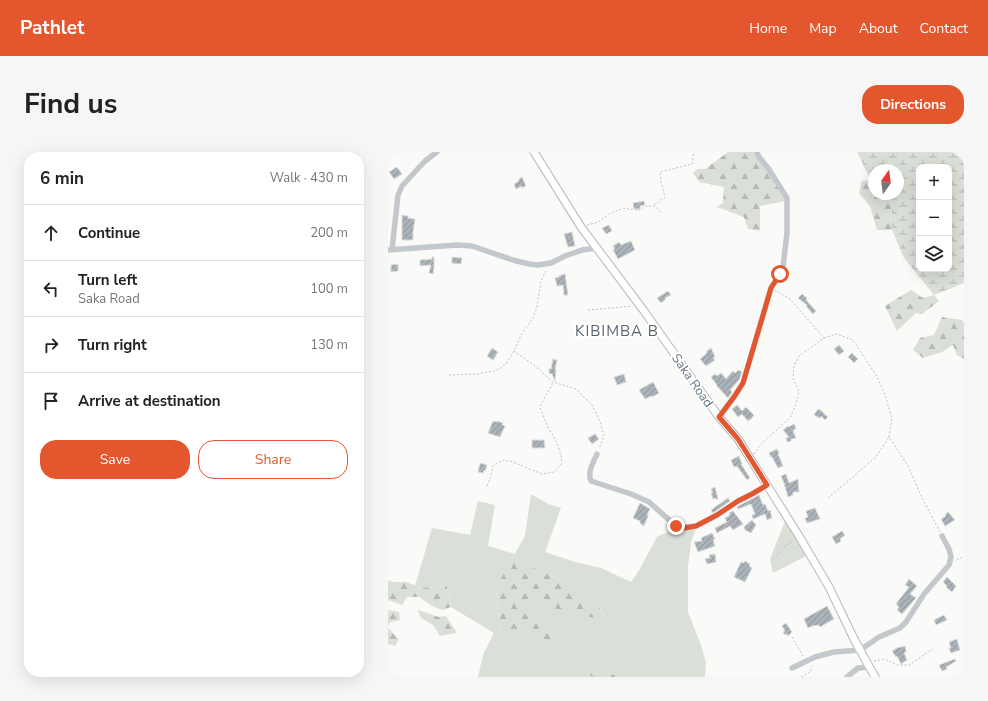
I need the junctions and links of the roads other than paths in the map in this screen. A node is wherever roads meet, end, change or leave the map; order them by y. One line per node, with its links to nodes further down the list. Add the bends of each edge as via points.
1 (437, 152): 5 (street, via 402,186 398,195)
2 (534, 152): 4 (main road, Saka Road)
3 (757, 152): 6 (street, via 787,198 785,254 780,274 771,288 743,383)
4 (596, 248): 5 (street, via 582,250 538,265 513,260 472,246); 6 (main road, Saka Road)
5 (390, 250)
6 (719, 417): 8 (main road, Saka Road, via 738,439)
7 (597, 454): 8 (street, via 589,473 591,480 648,502 676,526 685,528 696,526 717,515)
8 (767, 485): 10 (main road, Saka Road, via 829,587)
9 (942, 536): 10 (street, via 951,557 949,565 900,628 879,637)
10 (860, 650): 11 (main road, Saka Road); 12 (street, via 815,656)
11 (868, 665): 13 (street, via 858,668); 14 (main road, Saka Road)
12 (792, 668)
13 (847, 677)
14 (875, 677)

